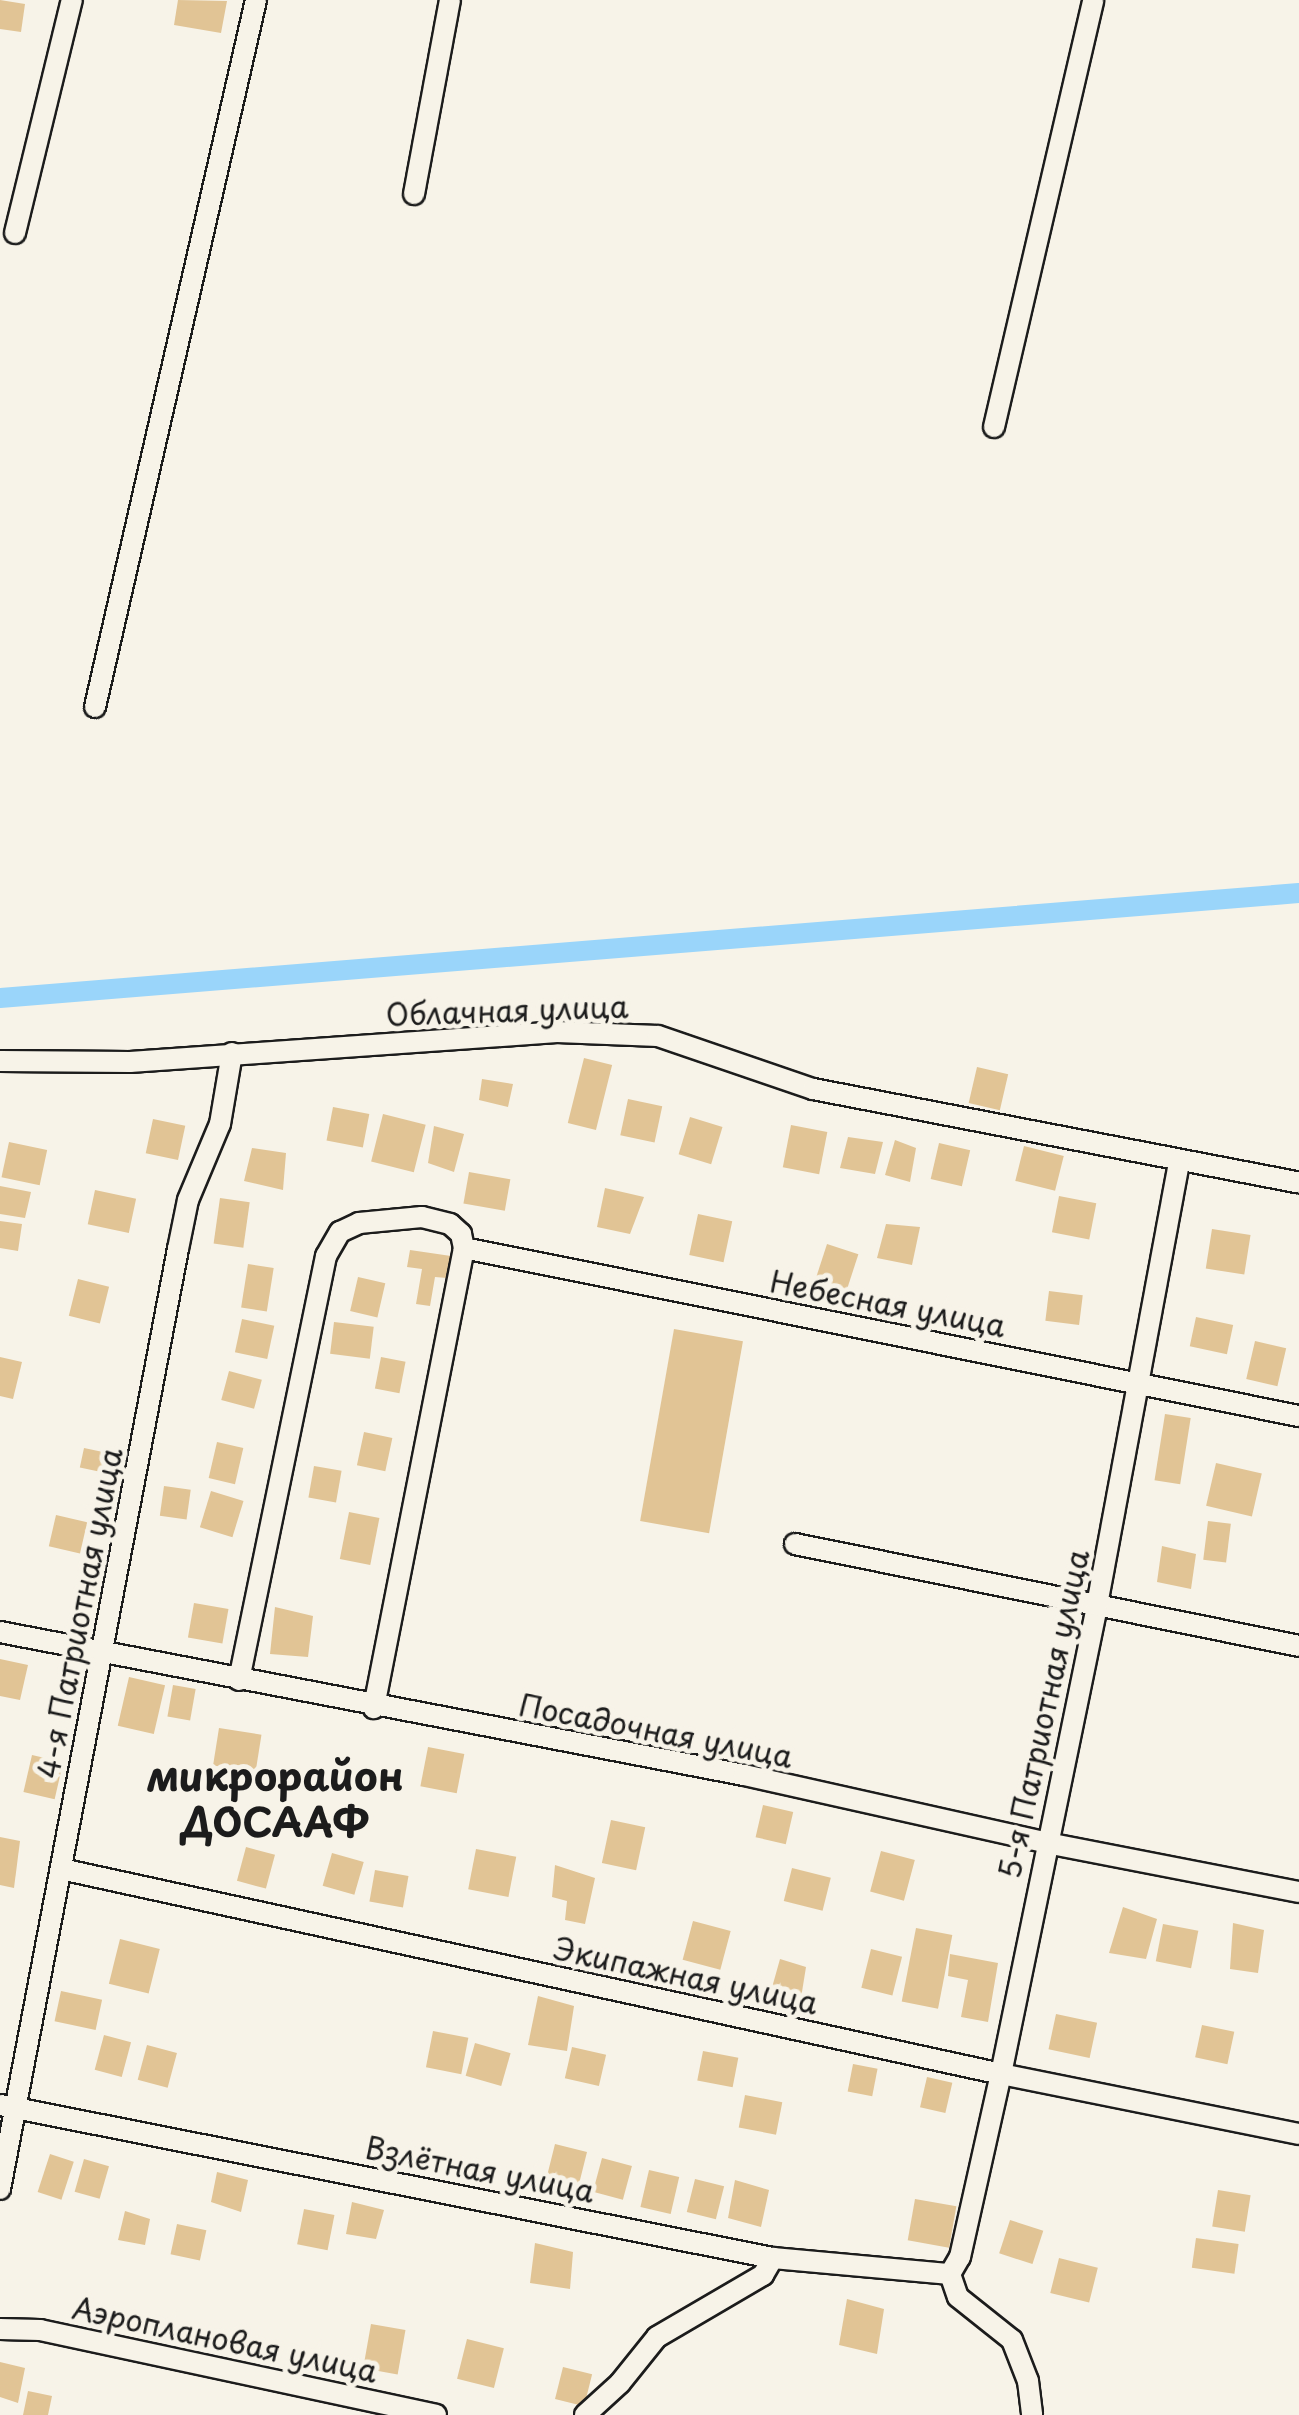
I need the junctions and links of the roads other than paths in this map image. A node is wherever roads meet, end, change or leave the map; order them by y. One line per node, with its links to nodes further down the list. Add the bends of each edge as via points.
1 (72, 0): 6 (street)
2 (256, 0): 8 (street)
3 (450, 0): 5 (street)
4 (1093, 0): 7 (street)
5 (414, 194)
6 (14, 233)
7 (994, 427)
8 (95, 707)
9 (232, 1053): 10 (street, Облачная улица, via 130,1062); 11 (street, Облачная улица, via 557,1032 658,1036 813,1089); 20 (street, 4-я Патриотная улица, via 220,1124 188,1200)
10 (0, 1061)
11 (1180, 1162): 12 (street, Облачная улица); 14 (street, 5-я Патриотная улица)
12 (1299, 1183)
13 (464, 1248): 14 (street, Небесная улица); 21 (street, via 450,1224 422,1217 358,1223 340,1232 326,1256); 22 (street)
14 (1139, 1384): 15 (street, Небесная улица); 17 (street, 5-я Патриотная улица)
15 (1299, 1416)
16 (794, 1544): 17 (street)
17 (1097, 1605): 19 (street); 23 (street, 5-я Патриотная улица)
18 (0, 1632): 20 (street, Посадочная улица)
19 (1299, 1646)
20 (102, 1652): 21 (street, Посадочная улица); 24 (street, 4-я Патриотная улица)
21 (239, 1680): 22 (street, Посадочная улица)
22 (374, 1708): 23 (street, Посадочная улица, via 744,1775)
23 (1048, 1844): 25 (street, Посадочная улица); 26 (street, 5-я Патриотная улица)
24 (61, 1869): 26 (street, Экипажная улица); 27 (street, 4-я Патриотная улица)
25 (1299, 1892)
26 (1001, 2074): 28 (street, Экипажная улица); 31 (street, 5-я Патриотная улица, via 960,2257)
27 (7, 2106): 29 (street, 4-я Патриотная улица); 30 (street, Взлётная улица)
28 (1299, 2134)
29 (0, 2189)
30 (774, 2258): 31 (street, Взлётная улица); 34 (street, via 763,2275 658,2337)
31 (950, 2274): 35 (street, via 958,2297 1012,2340)
32 (0, 2329): 33 (street, Аэроплановая улица, via 40,2330)
33 (436, 2415)
34 (585, 2415)
35 (1032, 2415)

